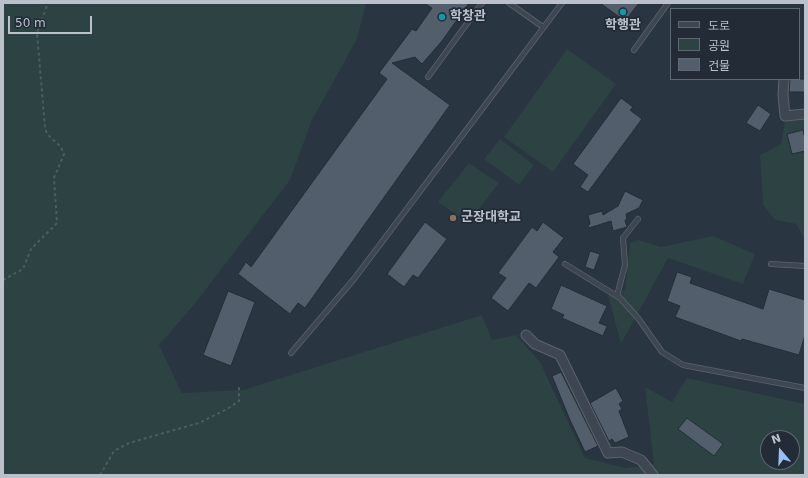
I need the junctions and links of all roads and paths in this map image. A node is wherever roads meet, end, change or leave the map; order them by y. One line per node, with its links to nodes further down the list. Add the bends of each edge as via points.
1 (48, 3): 15 (path, via 37,33 45,128 64,154 54,178 57,223 31,249 23,269)
2 (482, 3): 8 (lane)
3 (509, 3): 6 (lane)
4 (562, 3): 6 (lane)
5 (668, 3): 7 (lane)
6 (544, 27): 18 (lane, via 354,279)
7 (634, 50)
8 (428, 77)
9 (784, 80): 10 (street, via 785,116)
10 (805, 114)
11 (638, 219): 16 (lane, via 624,238 625,265)
12 (565, 264): 16 (lane)
13 (771, 264): 14 (lane)
14 (805, 266)
15 (3, 280)
16 (617, 296): 20 (lane, via 638,318 662,352 683,365)
17 (526, 335): 22 (street, via 535,344 560,355 608,453 622,452 641,460)
18 (291, 353)
19 (239, 385): 21 (path, via 239,401 228,409 199,423 129,443 114,451)
20 (805, 388)
21 (100, 475)
22 (653, 475)

